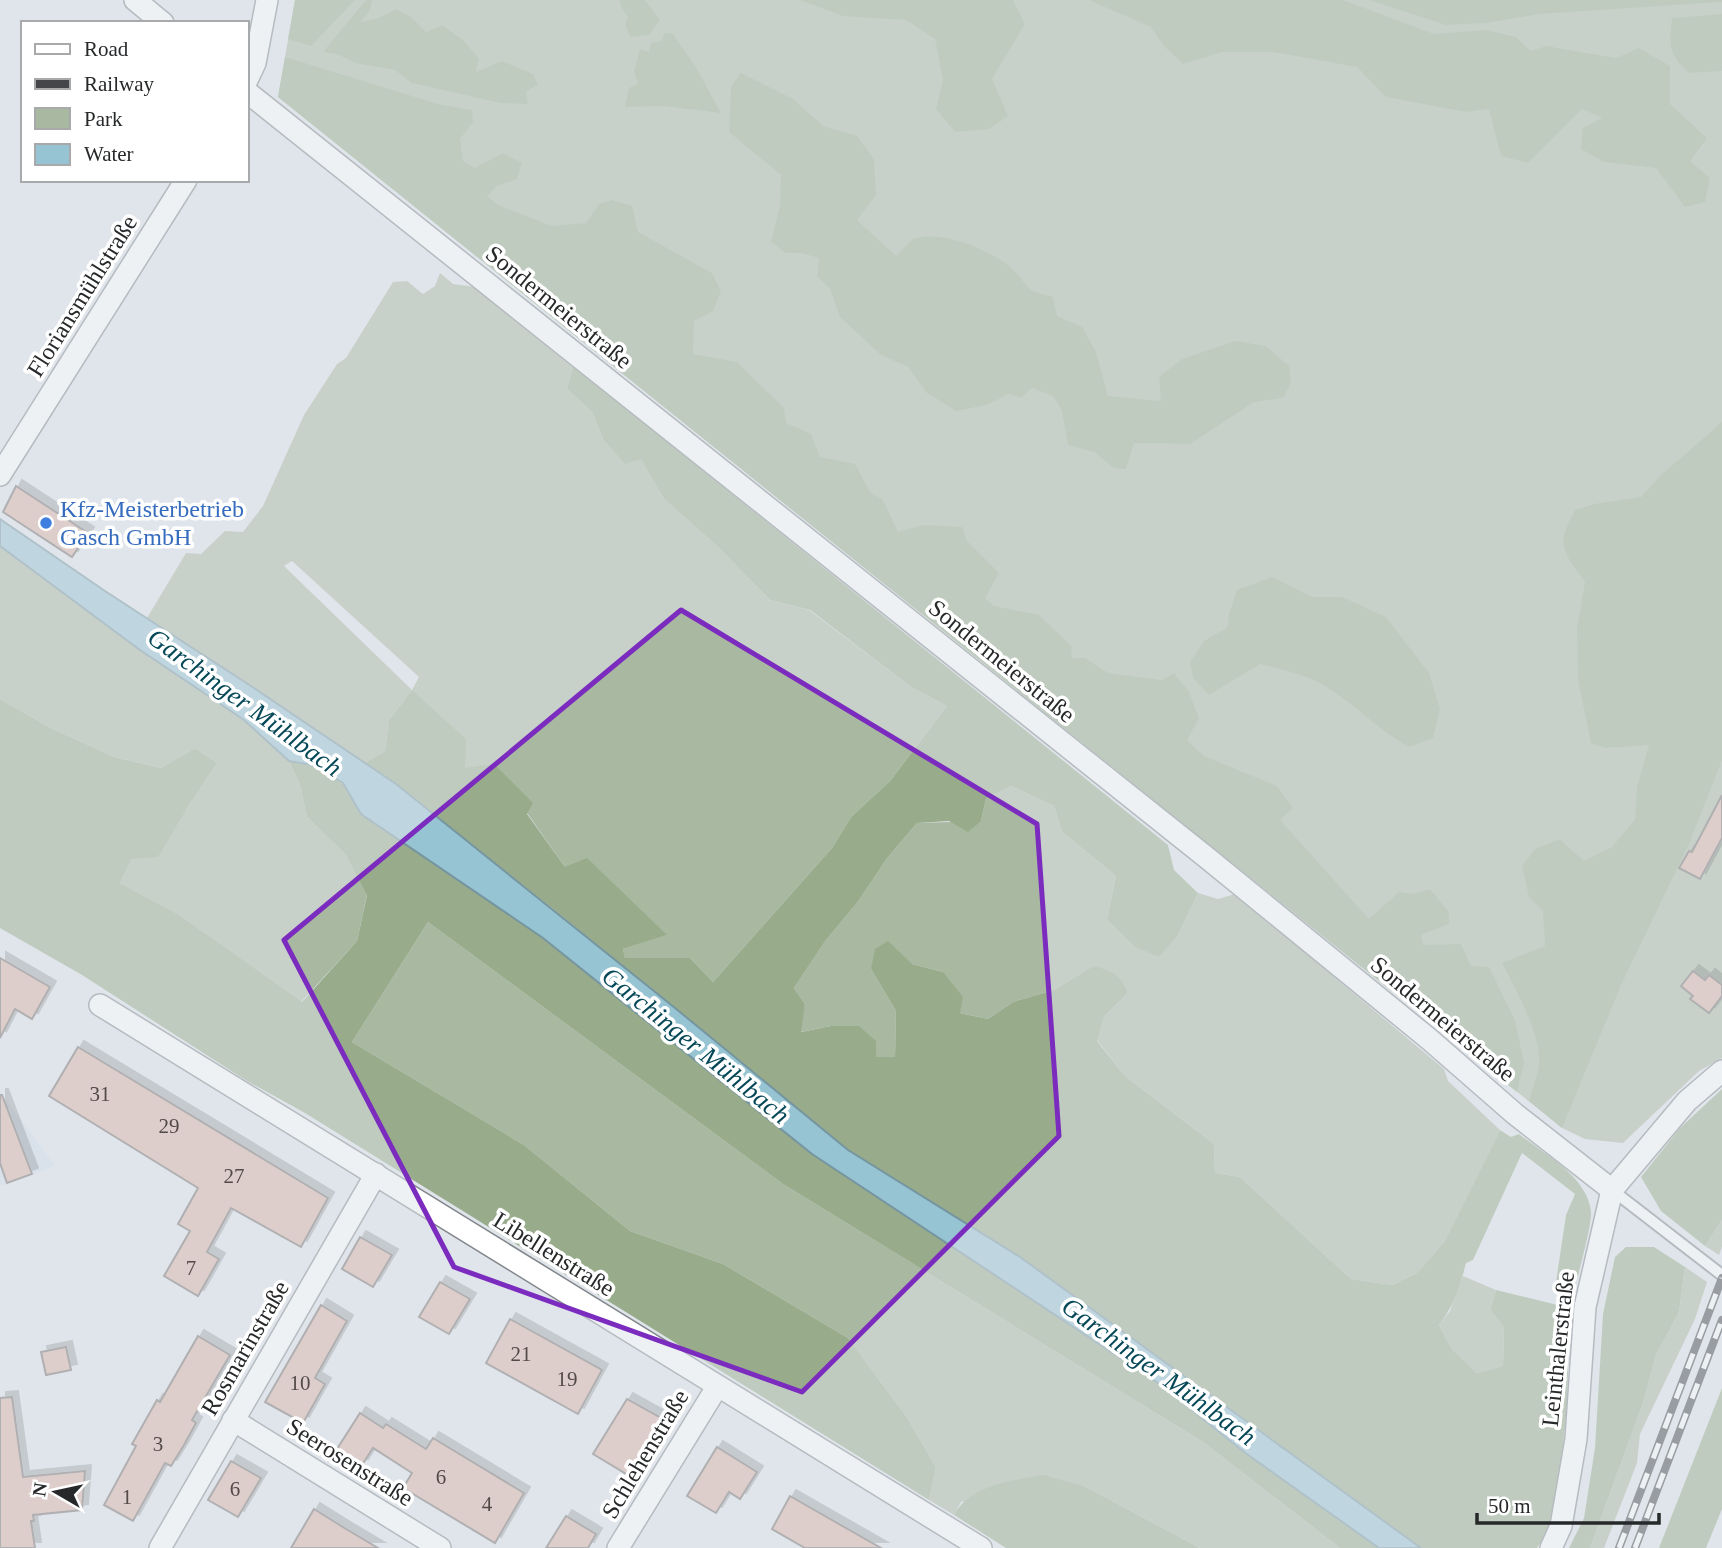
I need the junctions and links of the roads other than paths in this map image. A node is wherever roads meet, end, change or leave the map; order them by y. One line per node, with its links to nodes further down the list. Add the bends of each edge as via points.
1 (135, 0): 3 (street)
2 (267, 0): 4 (street)
3 (161, 21)
4 (248, 78)
5 (248, 93): 11 (street, Sondermeierstraße, via 1206,857)
6 (185, 182): 7 (street, Floriansmühlstraße)
7 (0, 475)
8 (100, 1005): 10 (street, Libellenstraße)
9 (1722, 1072): 11 (street, Leinthalerstraße, via 1687,1101)
10 (376, 1174): 13 (street, Libellenstraße); 14 (street, Rosmarinstraße)
11 (1612, 1190): 12 (lane, Sondermeierstraße); 19 (street, Leinthalerstraße, via 1585,1307 1576,1438 1561,1526)
12 (1722, 1275)
13 (717, 1387): 15 (street, Libellenstraße); 18 (street, Schlehenstraße)
14 (233, 1420): 16 (street, Rosmarinstraße); 17 (street, Seerosenstraße)
15 (968, 1545)
16 (160, 1548)
17 (440, 1548)
18 (618, 1548)
19 (1551, 1548)

